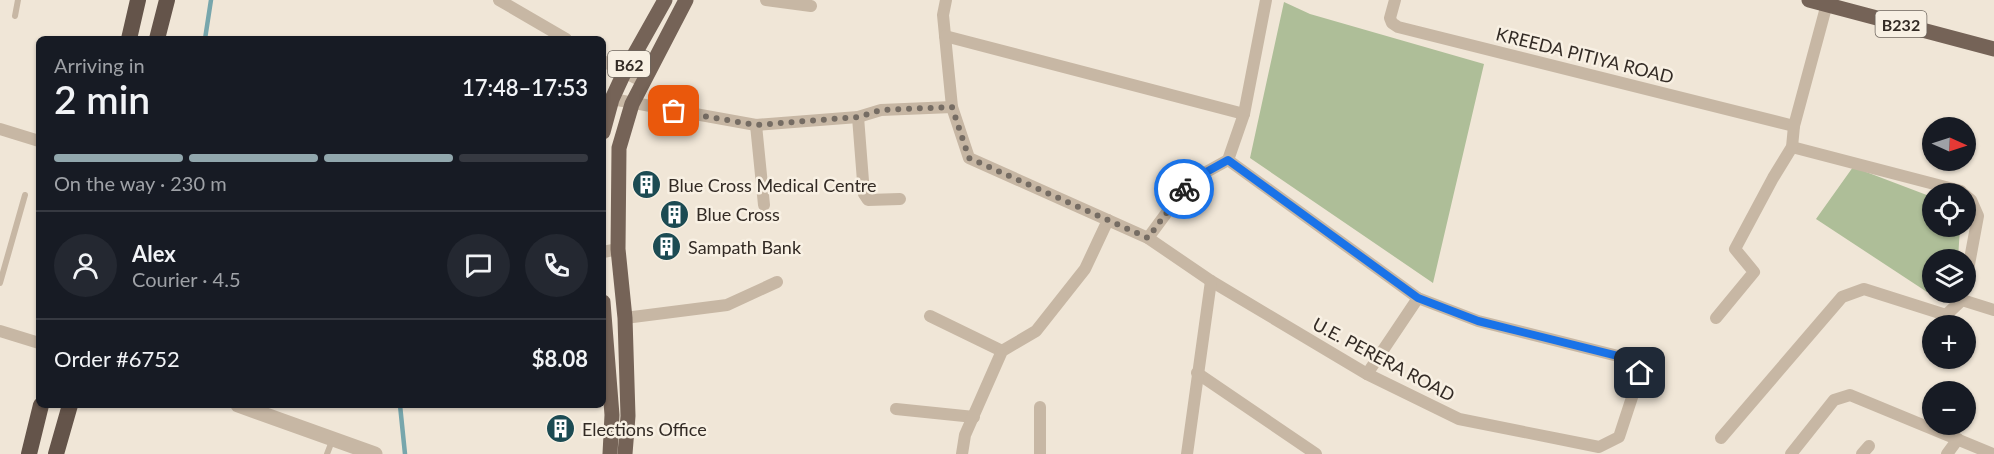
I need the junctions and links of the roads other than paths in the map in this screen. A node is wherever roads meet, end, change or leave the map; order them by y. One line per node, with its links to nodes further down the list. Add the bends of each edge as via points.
1 (18, 0): 14 (lane)
2 (138, 0): 15 (highway)
3 (167, 0): 16 (highway)
4 (499, 0): 17 (street)
5 (665, 0): 21 (main road, B62)
6 (686, 0): 22 (main road, B62)
7 (766, 0): 13 (street)
8 (945, 0): 18 (street, U.E. PERERA ROAD)
9 (1266, 0): 26 (street)
10 (1395, 0): 30 (street, KREEDA PITIYA ROAD, via 1390,18 1398,27)
11 (1809, 0): 12 (main road, B232)
12 (1827, 2): 19 (main road, B232); 30 (street)
13 (811, 6)
14 (15, 16)
15 (130, 36)
16 (158, 36)
17 (561, 36)
18 (945, 36): 25 (street, U.E. PERERA ROAD); 26 (street)
19 (1994, 48)
20 (606, 63): 21 (street)
21 (624, 73): 22 (street); 23 (main road, B62)
22 (643, 81): 24 (main road, B62)
23 (612, 99): 24 (street); 28 (main road, B62)
24 (632, 104): 29 (street); 43 (main road, B62, via 619,148)
25 (952, 107): 27 (street, via 881,110); 40 (street, U.E. PERERA ROAD, via 969,158)
26 (1244, 114): 34 (street)
27 (858, 117): 29 (street); 37 (street, via 864,194 868,200)
28 (606, 121)
29 (756, 125): 38 (street)
30 (1794, 126): 33 (street)
31 (0, 129): 32 (street)
32 (36, 140)
33 (1792, 147): 35 (street); 54 (street, via 1736,249 1754,272)
34 (1228, 160): 42 (street, via 1190,181); 48 (street, U.E. PERERA ROAD)
35 (1930, 183)
36 (25, 195): 47 (lane)
37 (900, 199)
38 (764, 205)
39 (1976, 211): 41 (street)
40 (1108, 220): 42 (street, U.E. PERERA ROAD); 58 (street, via 1085,269 1036,331)
41 (1976, 227)
42 (1148, 238): 45 (street, U.E. PERERA ROAD)
43 (618, 249): 44 (street); 53 (main road, B62)
44 (606, 251)
45 (1211, 281): 59 (street); 60 (street, U.E. PERERA ROAD)
46 (777, 282): 53 (street, via 726,305)
47 (0, 283)
48 (1418, 298): 60 (street); 60 (street, U.E. PERERA ROAD, via 1478,321 1638,361 1640,373 1619,437 1599,447 1458,419)
49 (1976, 302): 51 (street)
50 (1957, 303): 69 (street, via 1946,315 1864,289 1842,297)
51 (1994, 310)
52 (930, 316): 58 (street)
53 (625, 318): 61 (main road, B62)
54 (1716, 318)
55 (0, 331): 56 (street)
56 (36, 342)
57 (606, 345): 62 (main road)
58 (1002, 351): 68 (street)
59 (1197, 373): 72 (street); 81 (street)
60 (1367, 375)
61 (627, 386): 62 (street); 78 (main road, B62)
62 (609, 388): 77 (main road)
63 (1040, 407): 80 (street)
64 (40, 408): 74 (highway)
65 (69, 408): 75 (highway)
66 (246, 408): 70 (street)
67 (896, 409): 68 (street)
68 (974, 417): 79 (street, via 965,435)
69 (1721, 438)
70 (332, 439): 73 (street); 76 (lane)
71 (1958, 439): 82 (street, via 1850,395 1834,400); 83 (street); 84 (street)
72 (1190, 452)
73 (372, 453)
74 (30, 454)
75 (56, 454)
76 (327, 454)
77 (610, 454)
78 (625, 454)
79 (962, 454)
80 (1040, 454)
81 (1316, 454)
82 (1791, 454)
83 (1947, 454)
84 (1993, 454)

